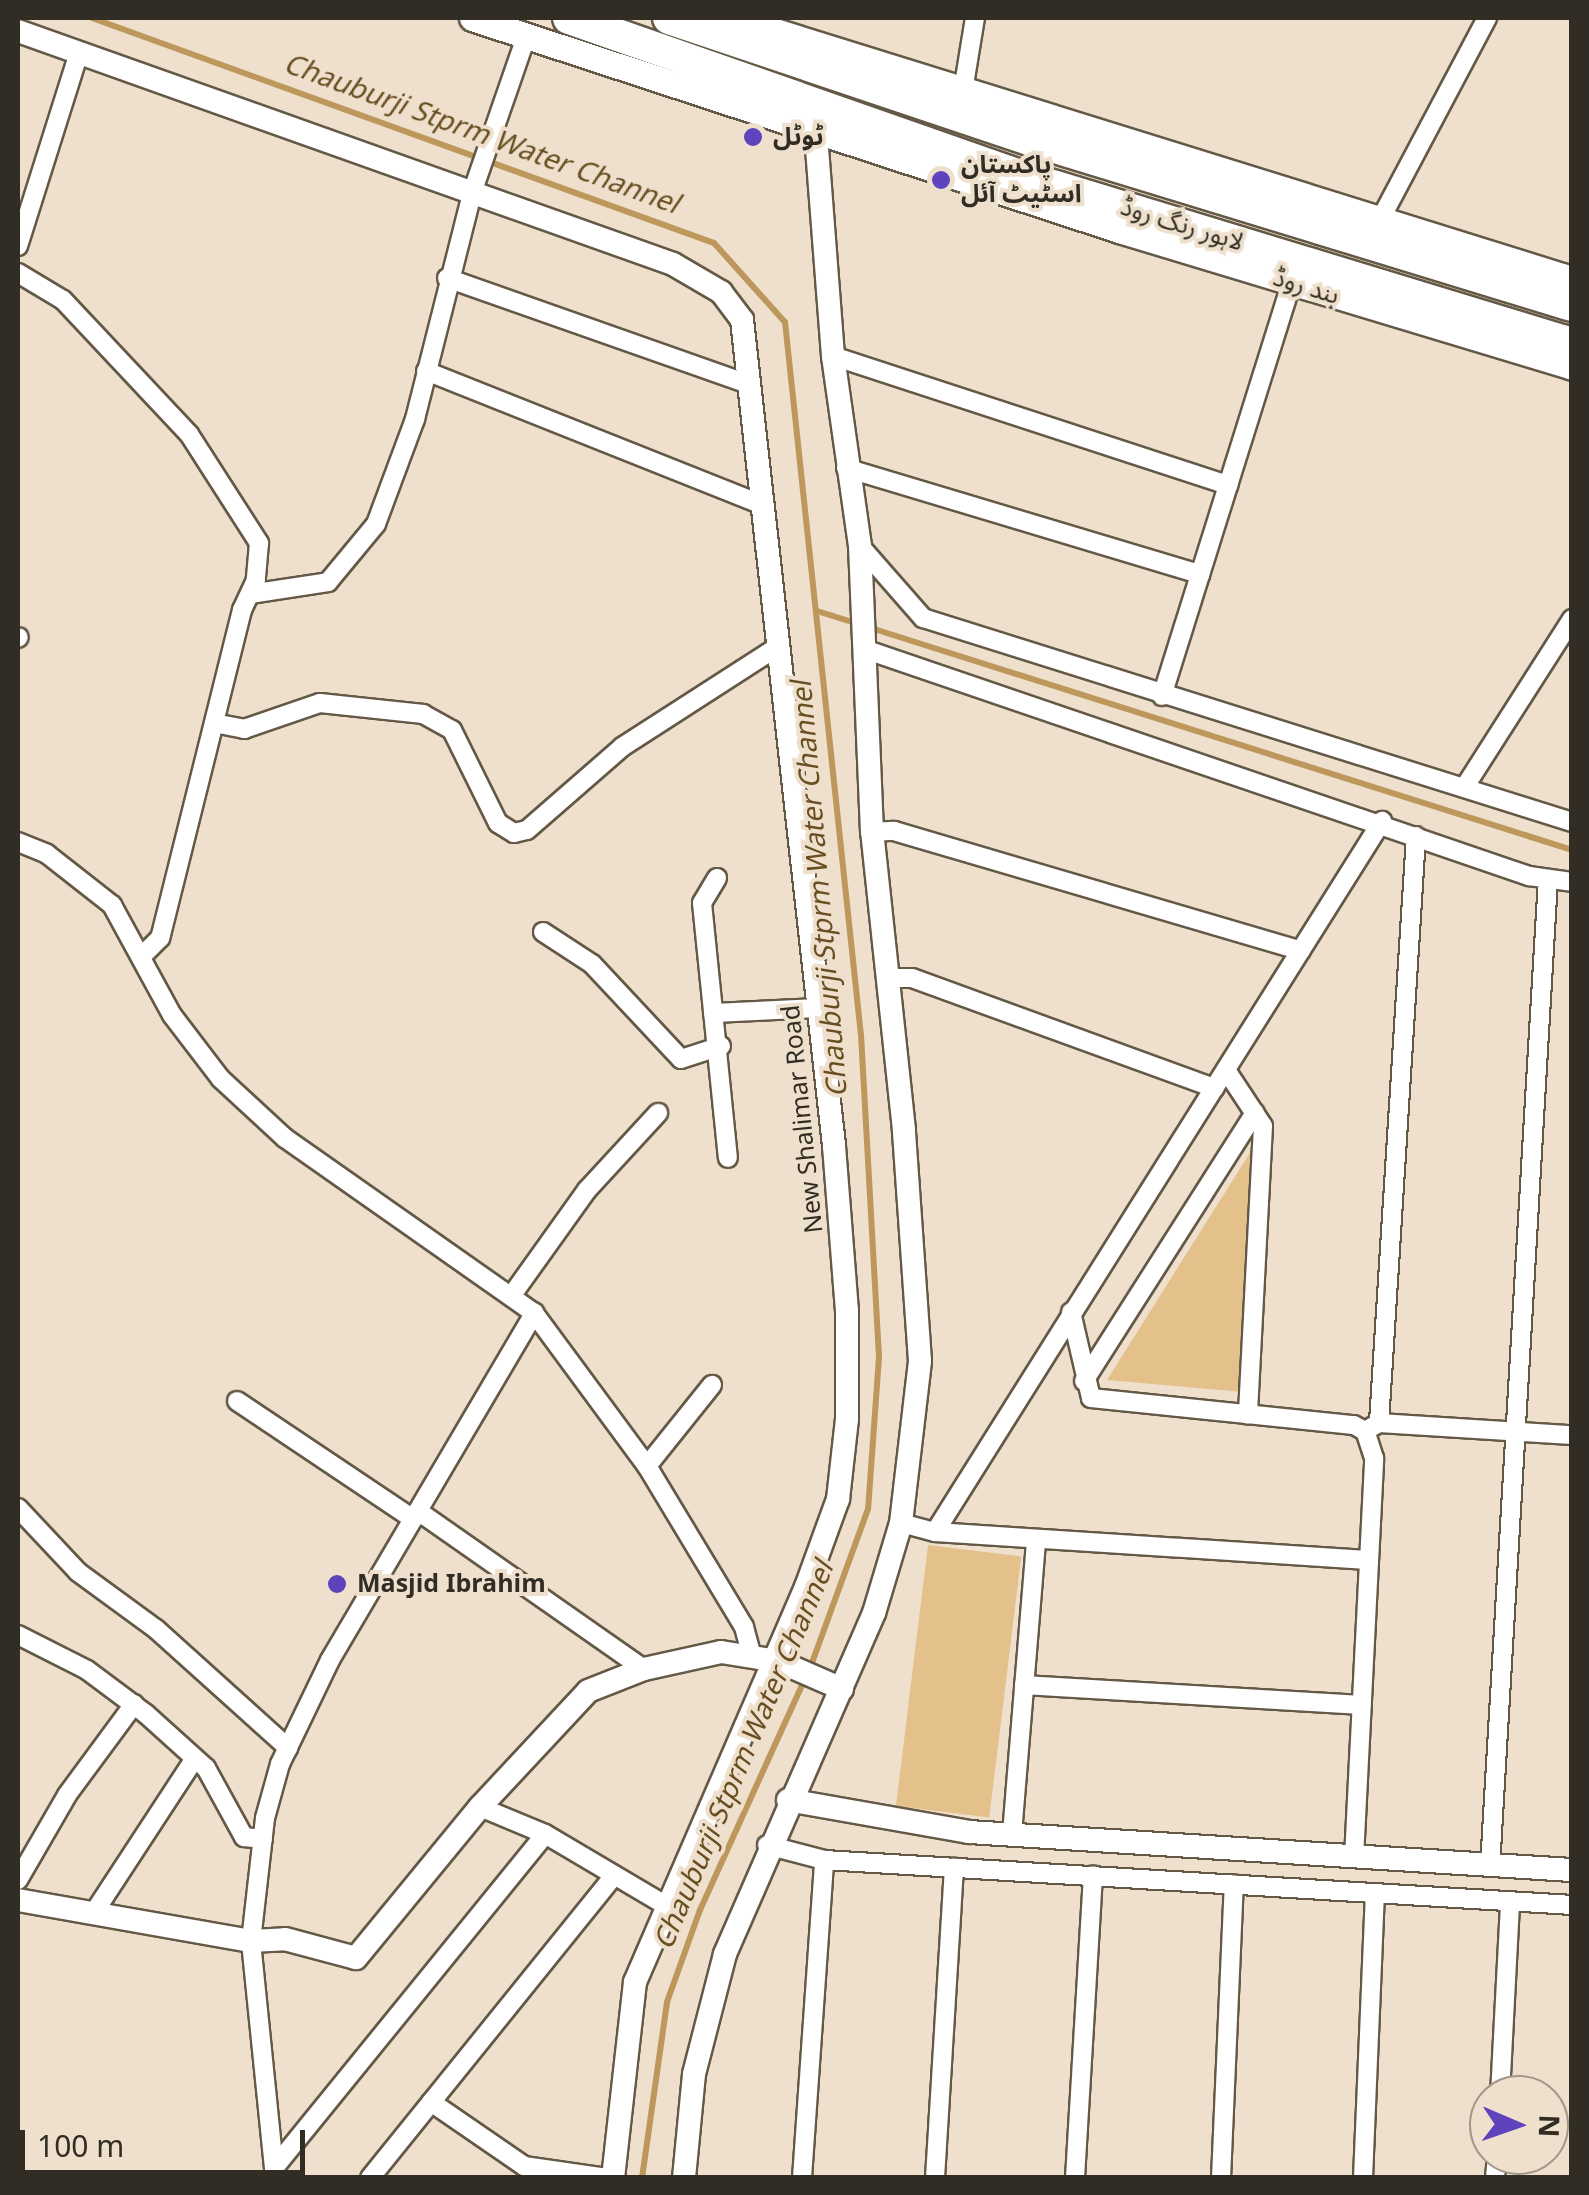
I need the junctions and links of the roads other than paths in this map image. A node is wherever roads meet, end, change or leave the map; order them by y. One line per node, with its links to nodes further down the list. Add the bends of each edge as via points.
1 (472, 18): 8 (main road, بند روڈ)
2 (569, 18): 20 (highway, لاہور رنگ روڈ, via 1023,177)
3 (669, 18): 19 (highway, لاہور رنگ روڈ, via 1029,140)
4 (733, 18): 10 (main road)
5 (975, 18): 10 (street)
6 (1486, 18): 13 (street)
7 (18, 31): 9 (street, New Shalimar Road)
8 (526, 37): 11 (main road, بند روڈ); 12 (street)
9 (79, 53): 12 (street, New Shalimar Road); 14 (street)
10 (962, 91): 13 (main road)
11 (816, 133): 18 (main road, بند روڈ); 21 (street)
12 (472, 193): 16 (street); 24 (street, New Shalimar Road, via 673,264 722,292 742,320)
13 (1380, 220): 17 (main road)
14 (18, 246)
15 (18, 273): 30 (street, via 63,300 218,473 259,543)
16 (447, 278): 23 (street); 24 (street)
17 (1572, 279)
18 (1292, 282): 22 (main road, بند روڈ); 26 (street)
19 (1572, 305)
20 (1572, 344)
21 (833, 356): 25 (street); 26 (street)
22 (1572, 368)
23 (426, 371): 27 (street); 30 (street, via 376,524 344,571 310,590)
24 (750, 385): 27 (street, New Shalimar Road)
25 (846, 468): 28 (street); 29 (street)
26 (1228, 485): 29 (street)
27 (761, 504): 33 (street, New Shalimar Road)
28 (860, 546): 32 (street); 34 (street, via 923,618)
29 (1200, 574): 34 (street)
30 (250, 594): 35 (street)
31 (1570, 626): 36 (street)
32 (864, 644): 37 (street); 39 (street)
33 (777, 647): 35 (street, via 622,747 527,830 514,833 498,823 452,730 422,714 320,703 244,729); 49 (street, New Shalimar Road)
34 (1162, 696): 36 (street)
35 (214, 723): 47 (street, via 160,938)
36 (1464, 788): 38 (street)
37 (1382, 821): 40 (street); 46 (street)
38 (1572, 822)
39 (872, 832): 46 (street, via 894,831); 48 (street)
40 (1416, 836): 43 (street); 64 (street)
41 (18, 842): 47 (street, via 47,854 112,905)
42 (717, 878): 50 (street, via 702,903)
43 (1548, 880): 44 (street); 65 (street)
44 (1572, 882)
45 (544, 932): 51 (street, via 592,964 681,1059)
46 (1301, 951): 52 (street)
47 (144, 954): 57 (street, via 172,1015 221,1079 285,1138)
48 (888, 978): 53 (street, via 912,978); 70 (street, via 920,1361)
49 (819, 1008): 50 (street); 76 (street, New Shalimar Road, via 843,1244 847,1419 838,1499)
50 (714, 1013): 51 (street)
51 (720, 1046): 56 (street)
52 (1226, 1070): 53 (street); 55 (street)
53 (1215, 1088): 58 (street)
54 (658, 1112): 57 (street, via 587,1190)
55 (1255, 1113): 60 (street); 63 (street, via 1263,1126)
56 (728, 1158)
57 (512, 1296): 59 (street)
58 (1071, 1312): 60 (street); 71 (street)
59 (534, 1313): 67 (street); 69 (street)
60 (1084, 1381): 63 (street, via 1092,1398)
61 (712, 1385): 67 (street)
62 (237, 1401): 69 (street)
63 (1248, 1416): 64 (street)
64 (1372, 1427): 65 (street); 73 (street)
65 (1514, 1432): 66 (street); 92 (street)
66 (1572, 1434)
67 (647, 1466): 75 (street, via 744,1627)
68 (18, 1508): 82 (street, via 78,1572 156,1629)
69 (415, 1515): 77 (street); 82 (street, via 330,1660)
70 (901, 1523): 71 (street); 79 (street)
71 (935, 1532): 72 (street)
72 (1036, 1542): 73 (street); 78 (street)
73 (1368, 1560): 81 (street)
74 (18, 1634): 80 (street)
75 (752, 1657): 76 (street); 77 (street, via 720,1652)
76 (782, 1662): 79 (street); 101 (street, New Shalimar Road)
77 (644, 1669): 85 (street, via 588,1691)
78 (1024, 1685): 81 (street); 87 (street)
79 (834, 1686): 84 (street)
80 (134, 1704): 83 (street); 99 (street, via 66,1795)
81 (1361, 1705): 90 (street)
82 (288, 1748): 88 (street)
83 (196, 1758): 88 (street, via 225,1794 244,1837); 103 (street)
84 (788, 1800): 87 (street, via 867,1818); 89 (street)
85 (480, 1807): 86 (street); 104 (street, via 356,1958 285,1939)
86 (545, 1834): 95 (street); 107 (street)
87 (1012, 1834): 90 (street)
88 (263, 1839): 104 (street)
89 (767, 1845): 91 (street); 111 (street, via 705,2018)
90 (1354, 1858): 92 (street)
91 (824, 1860): 93 (street); 112 (street)
92 (1490, 1867): 94 (street)
93 (954, 1868): 96 (street); 113 (street)
94 (1572, 1870)
95 (614, 1876): 101 (street); 106 (street)
96 (1094, 1876): 97 (street); 114 (street)
97 (1234, 1884): 98 (street); 115 (street)
98 (1376, 1893): 100 (street); 116 (street)
99 (18, 1897): 103 (street)
100 (1510, 1901): 102 (street); 105 (street)
101 (664, 1905): 110 (street, New Shalimar Road, via 631,1996)
102 (1572, 1905)
103 (93, 1914): 104 (street)
104 (250, 1941): 107 (street)
105 (1501, 2075)
106 (431, 2102): 108 (street); 109 (street)
107 (274, 2172)
108 (522, 2172): 110 (street)
109 (370, 2178)
110 (610, 2178)
111 (684, 2178)
112 (802, 2178)
113 (935, 2178)
114 (1075, 2178)
115 (1221, 2178)
116 (1362, 2178)

